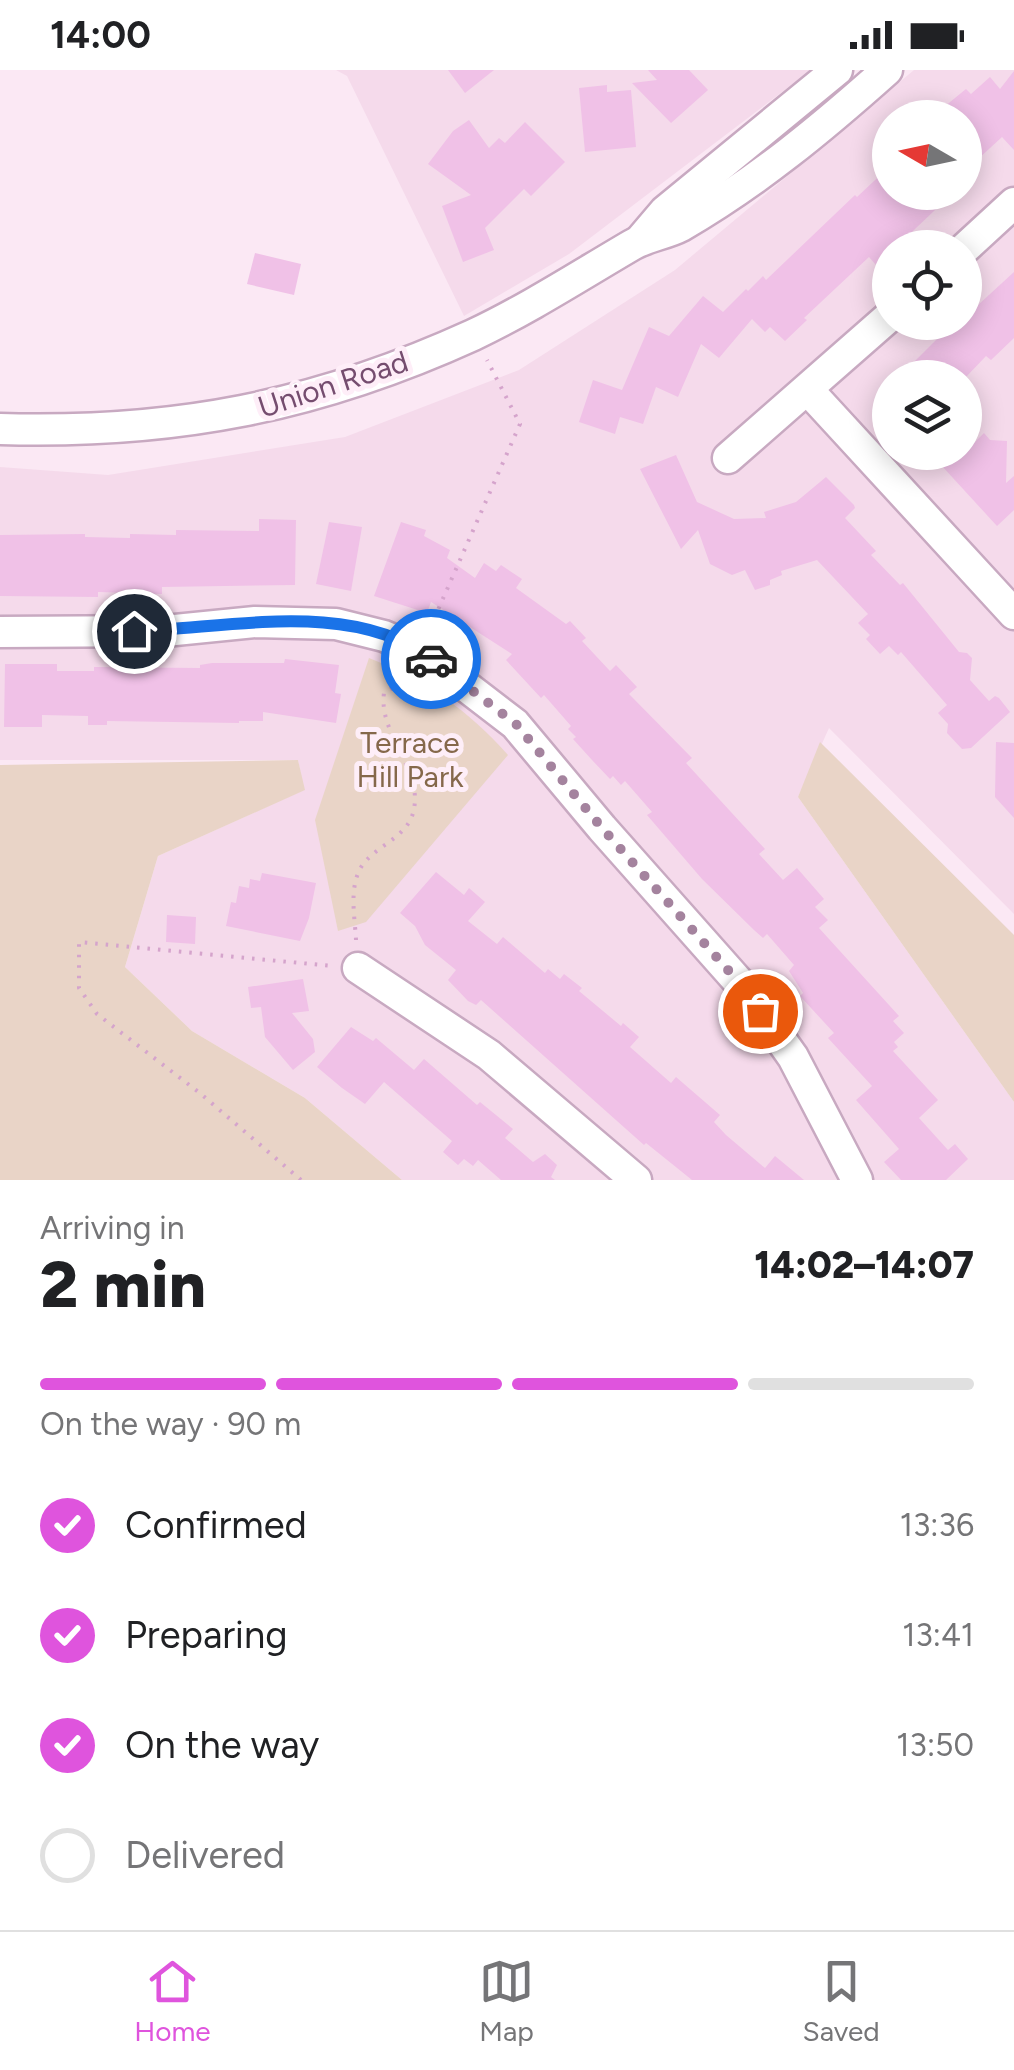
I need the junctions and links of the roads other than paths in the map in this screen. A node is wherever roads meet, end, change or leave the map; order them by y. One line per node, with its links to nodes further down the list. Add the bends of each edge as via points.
1 (837, 70): 5 (street, Union Road, via 665,210)
2 (887, 70): 5 (street, Union Road, via 757,178 676,228)
3 (1014, 203): 4 (street)
4 (982, 232)
5 (640, 241): 8 (street, Union Road, via 474,334 368,378 264,408 157,426)
6 (872, 332): 7 (street)
7 (808, 390): 9 (street); 10 (street)
8 (0, 429)
9 (728, 458)
10 (1014, 614)
11 (0, 632): 14 (street, via 336,624 423,653 516,724 744,988 793,1057)
12 (358, 968): 13 (street, via 488,1055)
13 (636, 1180)
14 (856, 1180)

